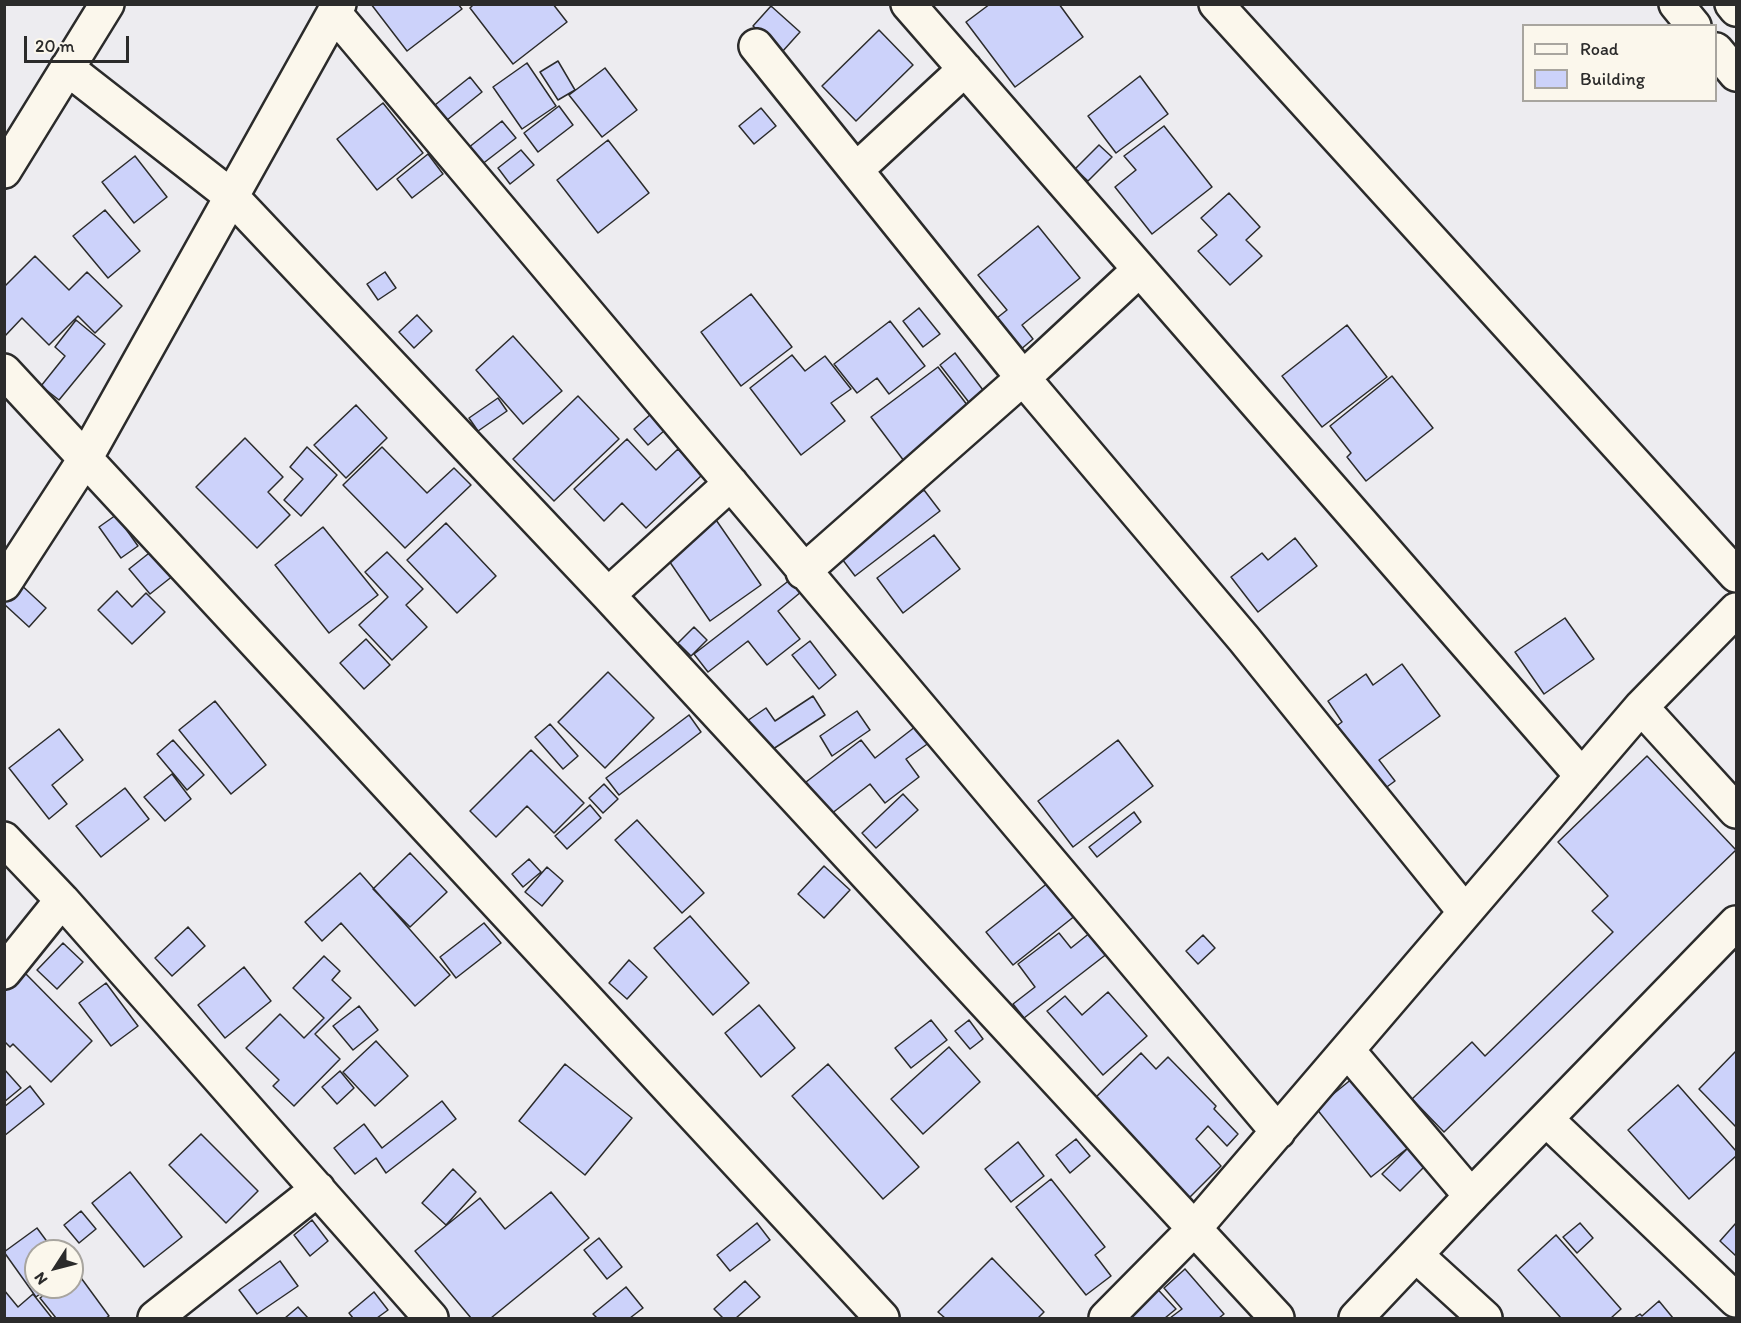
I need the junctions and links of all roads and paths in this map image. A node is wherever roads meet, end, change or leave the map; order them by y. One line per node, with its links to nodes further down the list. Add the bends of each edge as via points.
1 (107, 4): 11 (street)
2 (908, 4): 12 (street)
3 (1216, 4): 23 (street)
4 (1676, 4): 8 (street)
5 (1732, 4): 7 (street)
6 (337, 9): 16 (street); 21 (street)
7 (1737, 9)
8 (1692, 24)
9 (756, 46): 14 (street)
10 (1717, 51): 13 (street)
11 (67, 68): 15 (street); 16 (street)
12 (965, 69): 14 (street); 17 (street)
13 (1737, 74)
14 (856, 170): 19 (street)
15 (4, 171)
16 (231, 196): 20 (street); 25 (street)
17 (1139, 270): 19 (street); 28 (street)
18 (4, 371): 20 (street)
19 (1023, 378): 22 (street); 32 (street, via 1244,639)
20 (85, 459): 24 (street); 45 (street)
21 (731, 483): 22 (street); 25 (street)
22 (803, 572): 37 (street)
23 (1737, 575)
24 (4, 584)
25 (608, 595): 40 (street)
26 (1737, 610): 27 (street)
27 (1641, 707): 28 (street); 29 (street)
28 (1582, 776): 32 (street)
29 (1737, 811)
30 (4, 839): 31 (street)
31 (62, 900): 34 (street); 38 (street)
32 (1466, 912): 35 (street)
33 (1737, 923): 36 (street)
34 (4, 972)
35 (1348, 1051): 37 (street); 39 (street)
36 (1546, 1120): 39 (street); 42 (street)
37 (1278, 1132): 40 (street)
38 (318, 1189): 43 (street); 44 (street)
39 (1471, 1196): 41 (street)
40 (1193, 1230): 46 (street); 47 (street)
41 (1417, 1256): 48 (street); 49 (street)
42 (1737, 1300)
43 (155, 1318)
44 (431, 1318)
45 (882, 1318)
46 (1106, 1318)
47 (1277, 1318)
48 (1356, 1318)
49 (1485, 1318)

